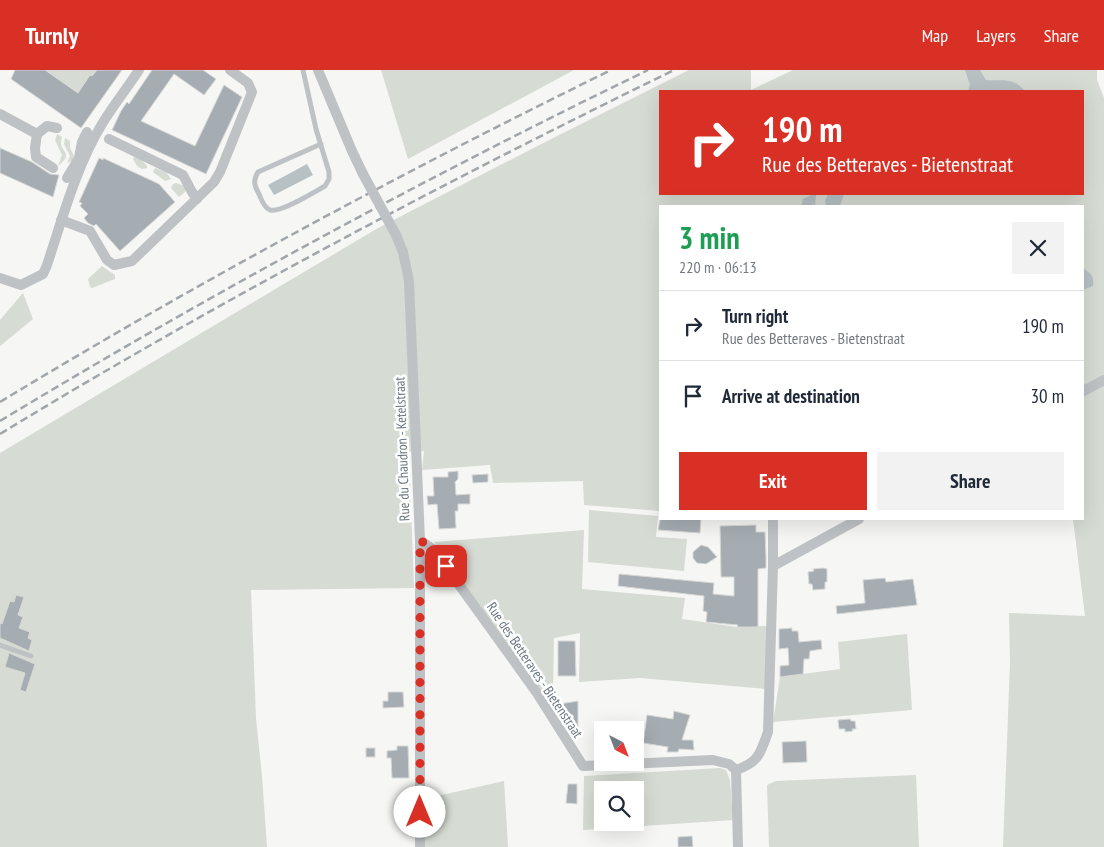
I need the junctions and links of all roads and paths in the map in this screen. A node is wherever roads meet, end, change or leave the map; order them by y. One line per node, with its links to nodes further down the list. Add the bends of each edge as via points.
1 (139, 70): 12 (street, via 101,125)
2 (230, 70): 11 (street, via 248,83 251,98 217,177)
3 (303, 70): 10 (lane)
4 (318, 70): 18 (street, Rue du Chaudron - Ketelstraat, bridge, via 363,174 403,252 408,281)
5 (0, 114): 8 (street)
6 (57, 128): 8 (street, via 47,126)
7 (87, 132): 8 (street, via 79,158 64,173 36,157)
8 (37, 134)
9 (108, 139): 11 (street, via 183,175)
10 (321, 144): 10 (lane, via 329,172 325,186 280,210 266,207 254,186 258,172)
11 (197, 198): 12 (street, via 132,261 120,265 107,260 90,231)
12 (61, 220): 13 (street, via 48,265 42,274 21,285)
13 (0, 278)
14 (1104, 380): 15 (street)
15 (1084, 391)
16 (773, 520): 19 (street)
17 (857, 520): 19 (street)
18 (420, 540): 22 (street, Rue des Betteraves - Bietenstraat, via 434,550 537,693 583,766 713,760); 23 (street, Rue du Chaudron - Ketelstraat)
19 (774, 566): 22 (street, via 768,732 759,757 749,766)
20 (0, 645): 21 (lane)
21 (31, 656)
22 (736, 770): 24 (street)
23 (420, 847)
24 (738, 847)

